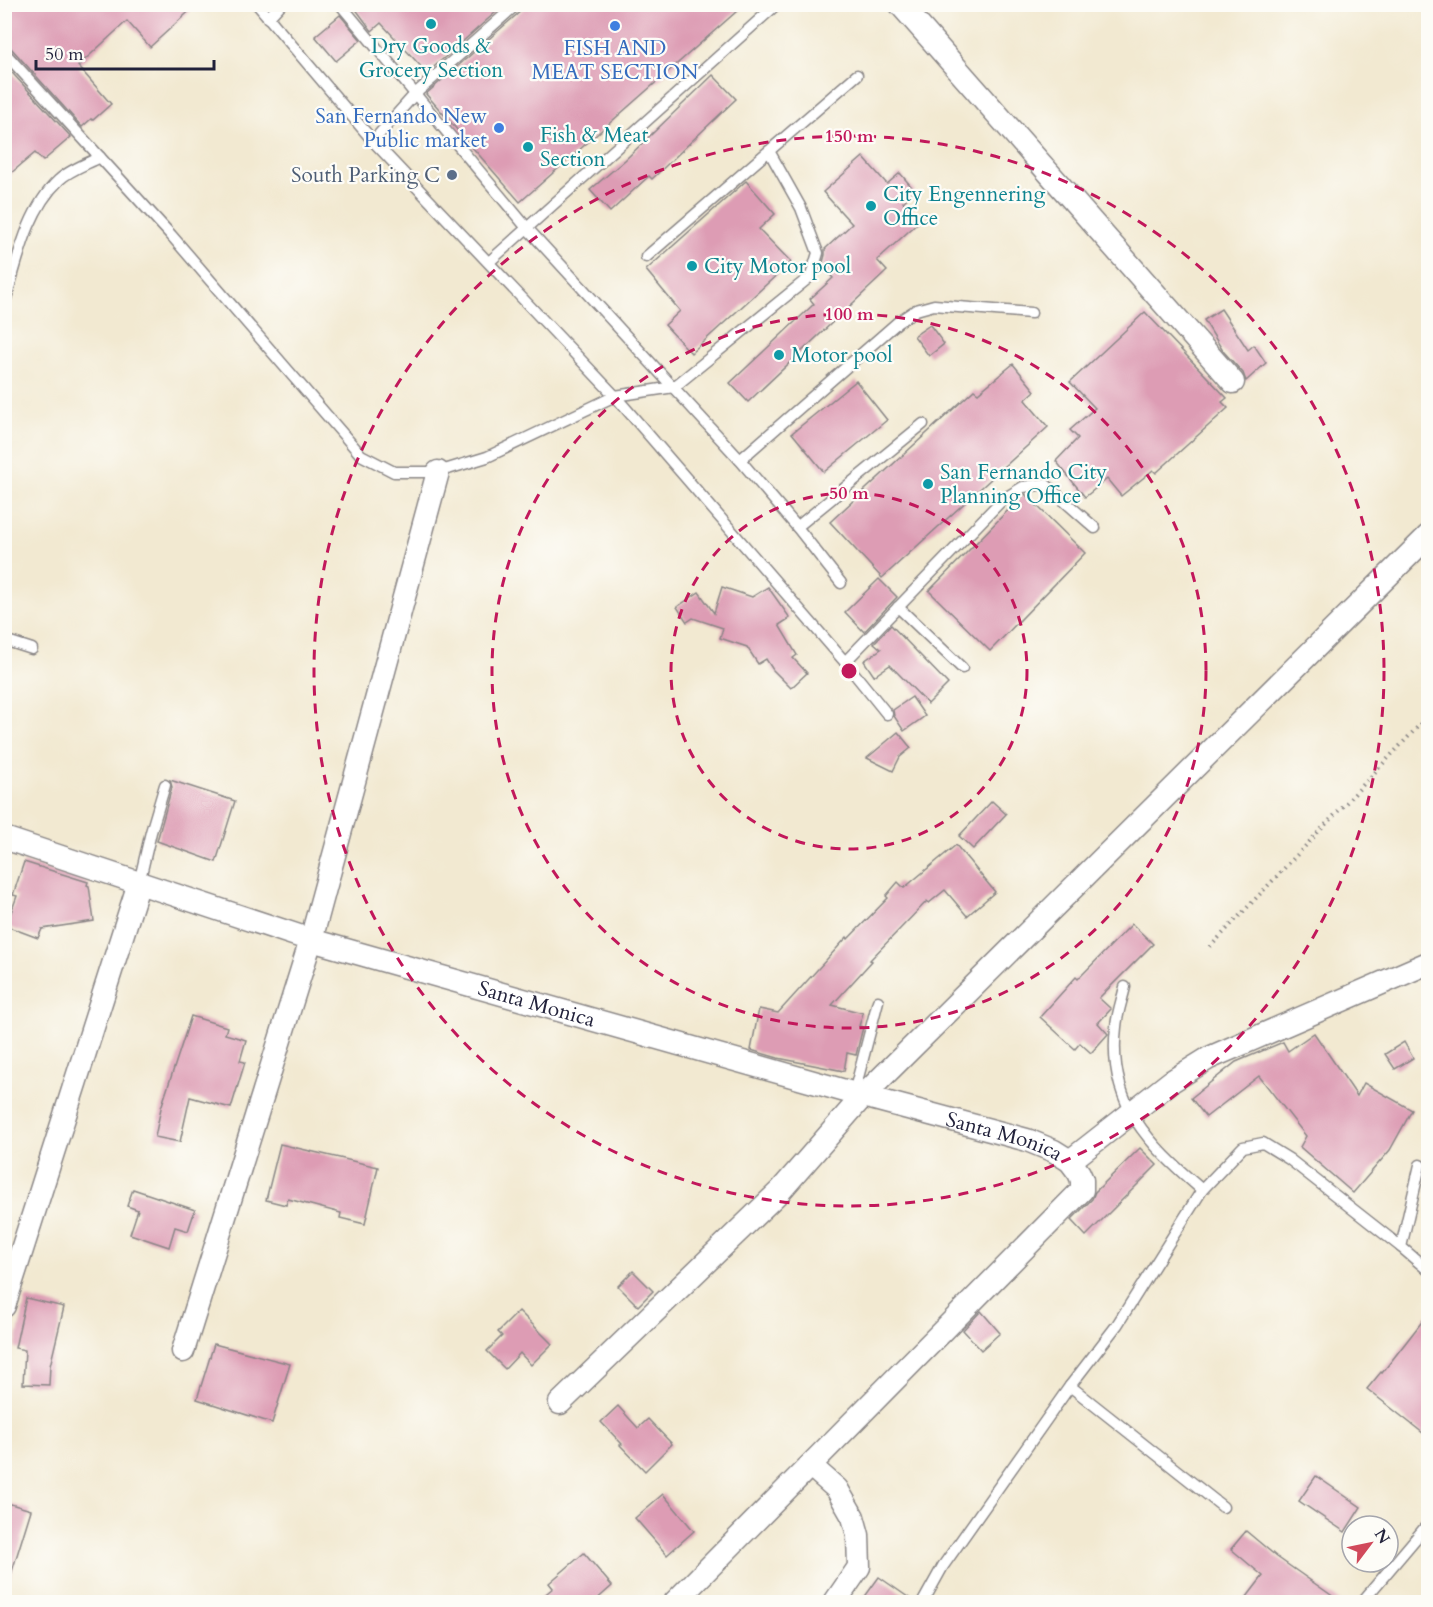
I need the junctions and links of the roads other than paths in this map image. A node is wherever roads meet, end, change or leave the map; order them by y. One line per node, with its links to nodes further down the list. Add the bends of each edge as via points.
1 (257, 4): 7 (lane)
2 (281, 4): 7 (lane)
3 (340, 4): 10 (lane)
4 (517, 4): 10 (lane)
5 (777, 4): 14 (lane)
6 (900, 4): 19 (street)
7 (268, 18): 11 (lane)
8 (4, 52): 13 (lane)
9 (857, 75): 12 (lane)
10 (415, 94): 11 (lane); 14 (lane)
11 (373, 141): 16 (lane)
12 (769, 151): 15 (lane); 20 (lane, via 801,208 818,253 811,276)
13 (100, 157): 17 (lane, via 59,179 37,209); 24 (lane, via 361,455 394,472)
14 (527, 228): 16 (lane); 20 (lane)
15 (646, 257)
16 (489, 262): 21 (lane)
17 (4, 305)
18 (1031, 314): 23 (lane, via 934,304 916,310)
19 (1233, 382)
20 (674, 387): 21 (lane); 23 (lane)
21 (615, 396): 24 (lane, via 487,457); 32 (lane)
22 (923, 424): 25 (lane)
23 (740, 460): 25 (lane)
24 (438, 472): 38 (street)
25 (797, 527): 28 (lane)
26 (1095, 528): 29 (lane, via 1045,484 1023,487 1002,500)
27 (1428, 536): 42 (street)
28 (842, 584)
29 (898, 607): 32 (lane); 33 (lane)
30 (4, 640): 31 (lane)
31 (32, 649)
32 (845, 662): 34 (lane)
33 (962, 668)
34 (887, 714)
35 (165, 785): 37 (lane)
36 (6, 846): 37 (street, Santa Monica)
37 (139, 883): 38 (street, Santa Monica); 49 (street)
38 (311, 940): 42 (street, Santa Monica); 50 (street)
39 (1428, 963): 43 (street, via 1209,1058 1172,1081)
40 (1125, 987): 43 (lane, via 1114,1052)
41 (878, 1001): 42 (lane)
42 (859, 1094): 44 (street, Santa Monica, via 1027,1140); 52 (street, via 781,1190)
43 (1131, 1115): 44 (street); 46 (lane, via 1165,1158)
44 (1070, 1161): 53 (street, via 1082,1180 1082,1190)
45 (1420, 1165): 47 (lane)
46 (1202, 1190): 47 (lane, via 1243,1147 1263,1143); 51 (lane, via 1117,1325)
47 (1401, 1247): 48 (lane)
48 (1428, 1270)
49 (4, 1306)
50 (183, 1351)
51 (1070, 1386): 54 (lane); 58 (lane, via 943,1566)
52 (560, 1403)
53 (811, 1466): 56 (street); 57 (street, via 837,1489 858,1535 859,1568)
54 (1223, 1507)
55 (1428, 1524): 59 (lane)
56 (675, 1602)
57 (835, 1602)
58 (923, 1602)
59 (1362, 1602)

